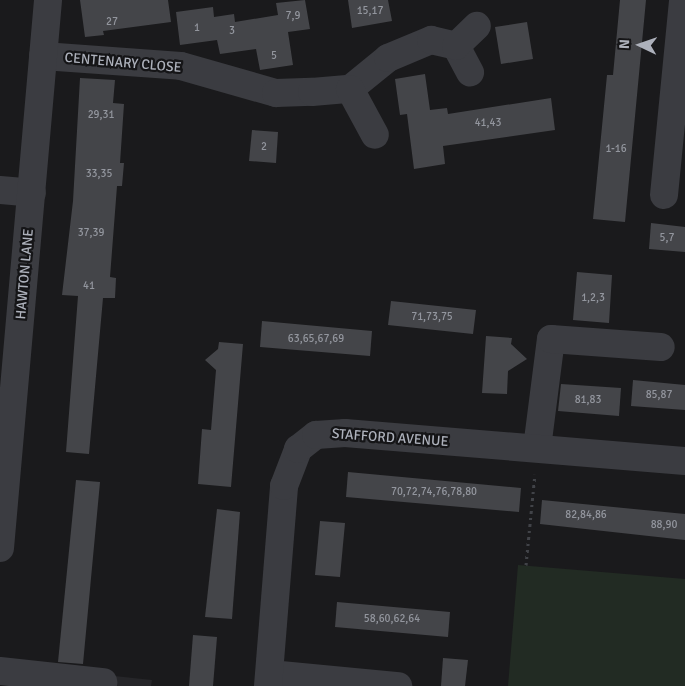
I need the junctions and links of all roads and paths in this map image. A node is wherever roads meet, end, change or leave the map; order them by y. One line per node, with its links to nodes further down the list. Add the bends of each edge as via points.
1 (48, 0): 5 (street, HAWTON LANE)
2 (683, 0): 9 (street)
3 (477, 26): 4 (street)
4 (456, 46): 6 (street); 7 (street, via 441,41 421,42 388,58)
5 (43, 56): 7 (street, CENTENARY CLOSE, via 180,66 276,92); 11 (street, HAWTON LANE)
6 (470, 72)
7 (350, 89): 8 (street)
8 (375, 135)
9 (677, 155): 12 (street)
10 (0, 190): 11 (street)
11 (32, 193): 14 (street, HAWTON LANE)
12 (664, 195)
13 (661, 346): 15 (street, via 551,339)
14 (5, 444): 17 (street, HAWTON LANE)
15 (537, 448): 16 (street, STAFFORD AVENUE); 18 (path); 20 (street, STAFFORD AVENUE, via 345,433 316,435 306,441 292,459 284,486)
16 (685, 461)
17 (0, 548)
18 (526, 565)
19 (0, 671): 21 (street)
20 (269, 680): 22 (street, STAFFORD AVENUE)
21 (103, 682)
22 (398, 686)

